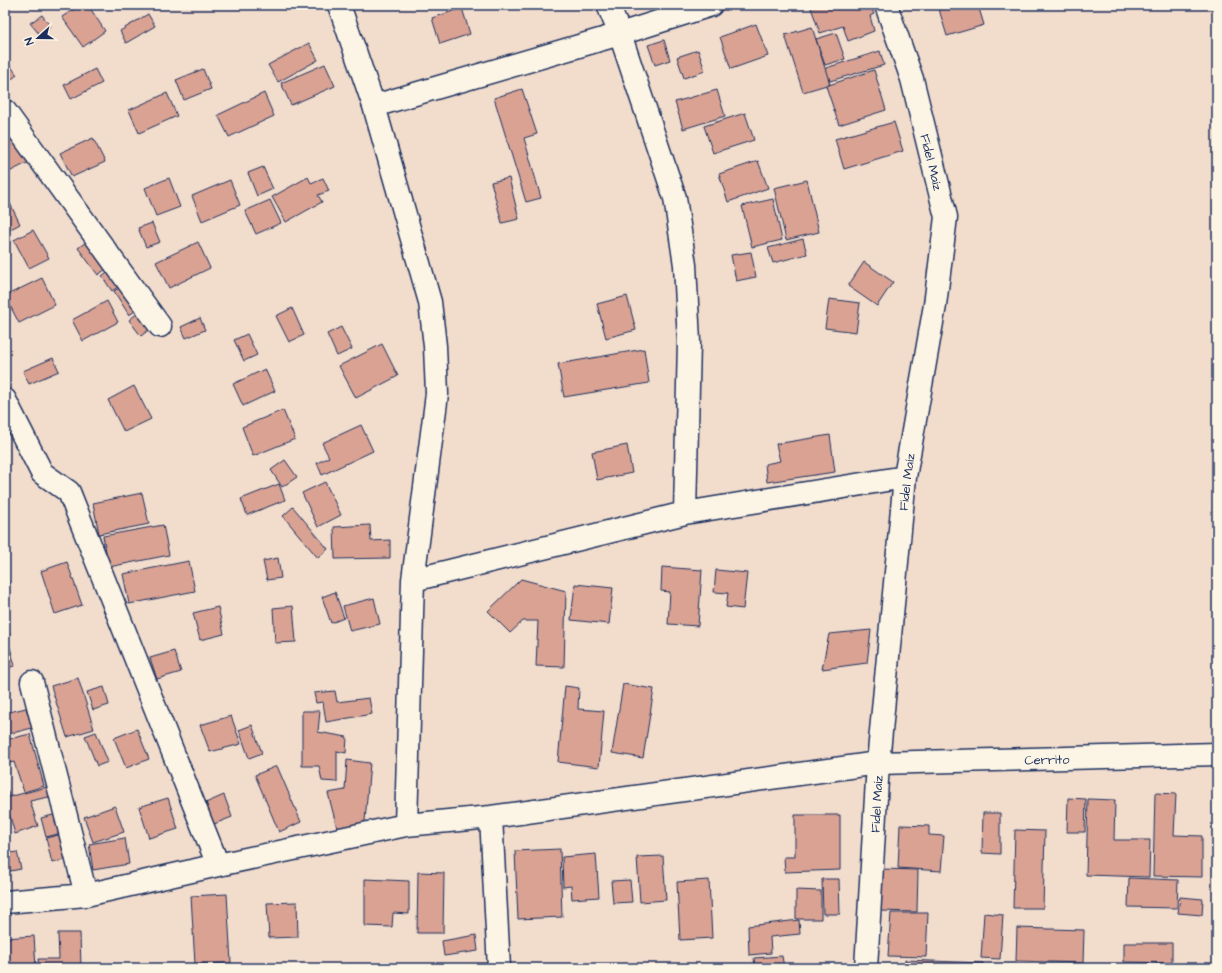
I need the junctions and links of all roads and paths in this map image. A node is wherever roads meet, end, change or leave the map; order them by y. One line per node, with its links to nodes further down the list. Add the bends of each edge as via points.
1 (339, 5): 6 (street)
2 (608, 5): 5 (street)
3 (711, 5): 5 (street)
4 (886, 5): 10 (street, Fidel Maíz, via 912,79 946,218 935,305)
5 (620, 34): 6 (street); 11 (street, via 676,198 685,265 689,342)
6 (374, 106): 12 (street, via 430,302 435,346 437,394)
7 (5, 111): 8 (street)
8 (160, 326)
9 (5, 400): 18 (street, via 42,473 68,492)
10 (906, 477): 11 (street); 15 (street, Fidel Maíz)
11 (685, 514): 12 (street)
12 (413, 580): 17 (street)
13 (32, 682): 19 (street)
14 (1217, 754): 15 (street, Cerrito)
15 (878, 763): 16 (street, Cerrito); 22 (street, Fidel Maíz)
16 (491, 817): 17 (street, Cerrito); 21 (street)
17 (406, 825): 18 (street, Cerrito)
18 (218, 865): 19 (street, Cerrito)
19 (86, 895): 20 (street, Cerrito)
20 (5, 902)
21 (499, 968)
22 (866, 968)

